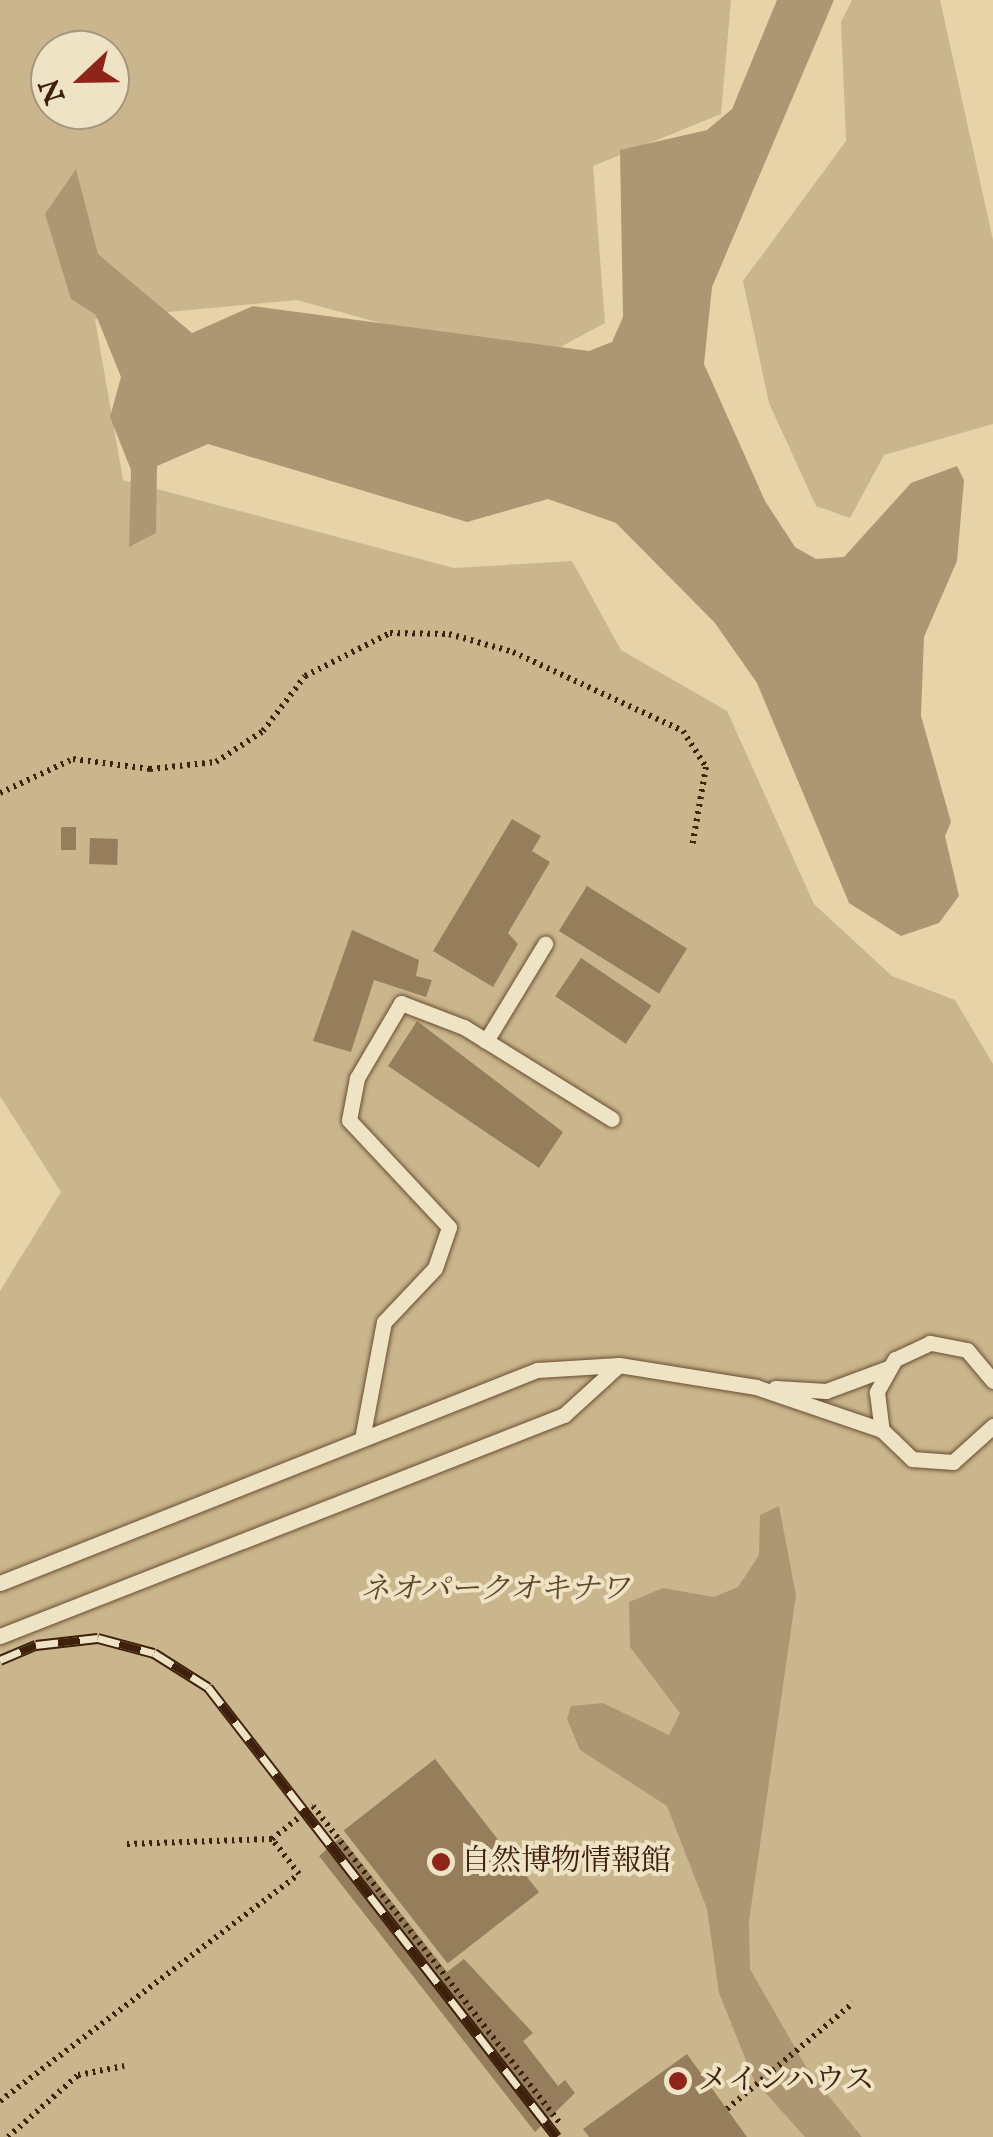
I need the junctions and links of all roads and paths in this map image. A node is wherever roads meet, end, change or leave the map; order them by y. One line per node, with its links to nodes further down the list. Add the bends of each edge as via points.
1 (0, 793): 2 (path, via 73,759 150,769 216,762 263,731 305,676 390,632 449,634 513,652 683,732 706,767)
2 (692, 847)
3 (545, 944): 4 (lane)
4 (486, 1040): 5 (lane); 12 (lane, via 401,1004 358,1078 350,1120 450,1227 435,1268 384,1322)
5 (612, 1119)
6 (619, 1366): 9 (lane); 12 (lane, via 537,1370); 14 (lane, via 564,1416)
7 (889, 1368): 8 (lane, via 911,1348 949,1344); 9 (lane, via 826,1391); 11 (lane, via 877,1392)
8 (993, 1379)
9 (756, 1388): 11 (lane)
10 (993, 1426): 11 (lane, via 972,1454 932,1464 912,1459)
11 (882, 1430)
12 (362, 1439): 13 (lane)
13 (0, 1583)
14 (0, 1636)
15 (272, 1838): 16 (path); 19 (path, via 299,1874); 21 (path, via 312,1806)
16 (127, 1844)
17 (854, 2003): 20 (path)
18 (124, 2066): 22 (path, via 78,2075)
19 (0, 2101)
20 (727, 2108)
21 (561, 2126)
22 (8, 2137)

